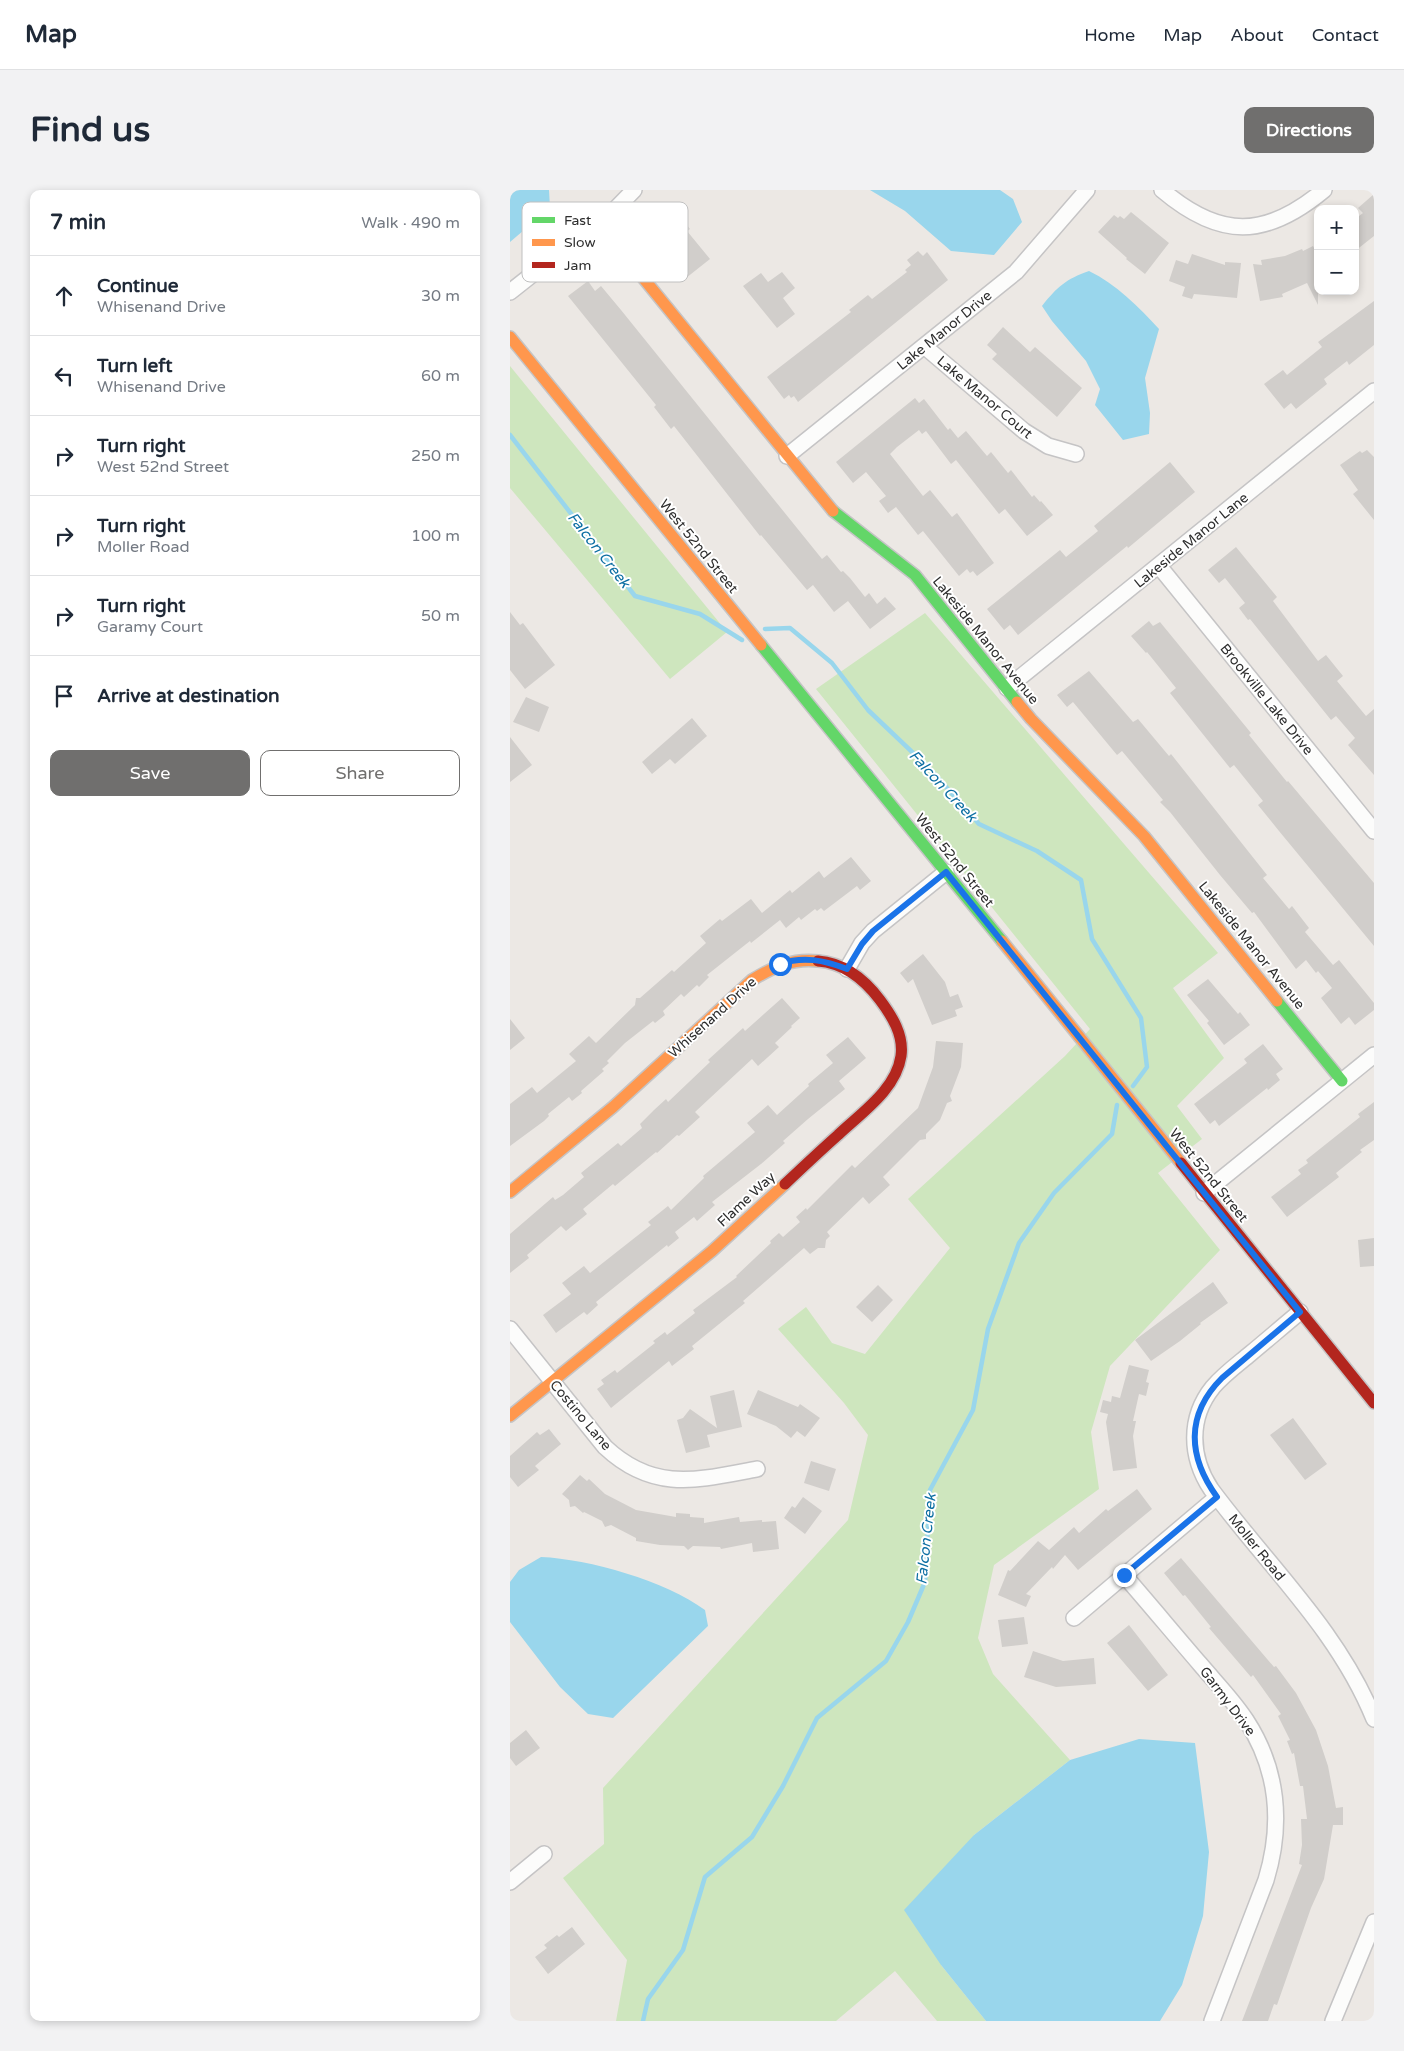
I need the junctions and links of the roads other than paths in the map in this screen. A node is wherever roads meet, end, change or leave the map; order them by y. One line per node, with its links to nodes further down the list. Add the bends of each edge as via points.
1 (634, 190): 5 (street)
2 (1086, 190): 10 (street, Lake Manor Drive, via 1016,272)
3 (1162, 190): 4 (street, via 1204,219 1247,227 1292,213)
4 (1324, 190)
5 (622, 202)
6 (523, 282): 8 (street)
7 (646, 282): 13 (street, Lakeside Manor Avenue)
8 (510, 292)
9 (510, 337): 17 (street, West 52nd Street)
10 (924, 346): 12 (street, Lake Manor Court, via 1024,431 1048,446); 13 (street, Lake Manor Drive)
11 (1372, 396): 14 (street, Lakeside Manor Lane)
12 (1076, 454)
13 (787, 456): 15 (street, Lakeside Manor Avenue, via 828,507 915,576)
14 (1159, 566): 15 (street, Lakeside Manor Lane); 16 (street, Brookville Lake Drive)
15 (1007, 688): 20 (street, Lakeside Manor Avenue, via 1031,719 1144,836)
16 (1374, 831)
17 (946, 872): 18 (street, via 873,931); 22 (street, West 52nd Street)
18 (847, 969): 21 (street, Whisenand Drive, via 808,959 785,962 760,974 613,1107); 25 (street, Flame Way, via 870,986 896,1025 901,1053 888,1086 712,1251)
19 (1374, 1055): 20 (street)
20 (1342, 1081): 22 (street)
21 (510, 1192)
22 (1204, 1193): 23 (street, West 52nd Street)
23 (1300, 1312): 26 (street, West 52nd Street); 29 (street, Moller Road, via 1222,1378 1202,1405 1194,1433 1195,1453 1207,1483)
24 (510, 1329): 25 (street, Costino Lane)
25 (552, 1382): 27 (street, Flame Way); 28 (street, Costino Lane, via 606,1447 647,1475 668,1480 695,1480)
26 (1374, 1403)
27 (510, 1416)
28 (757, 1469)
29 (1217, 1497): 30 (street); 32 (street, Moller Road, via 1333,1642 1361,1688)
30 (1124, 1575): 31 (street); 36 (street, Garmy Drive, via 1245,1719 1260,1743 1272,1778 1277,1824 1272,1860)
31 (1074, 1618)
32 (1374, 1718)
33 (544, 1854): 34 (street)
34 (510, 1882)
35 (1374, 1922): 37 (street)
36 (1212, 2021)
37 (1333, 2021)

